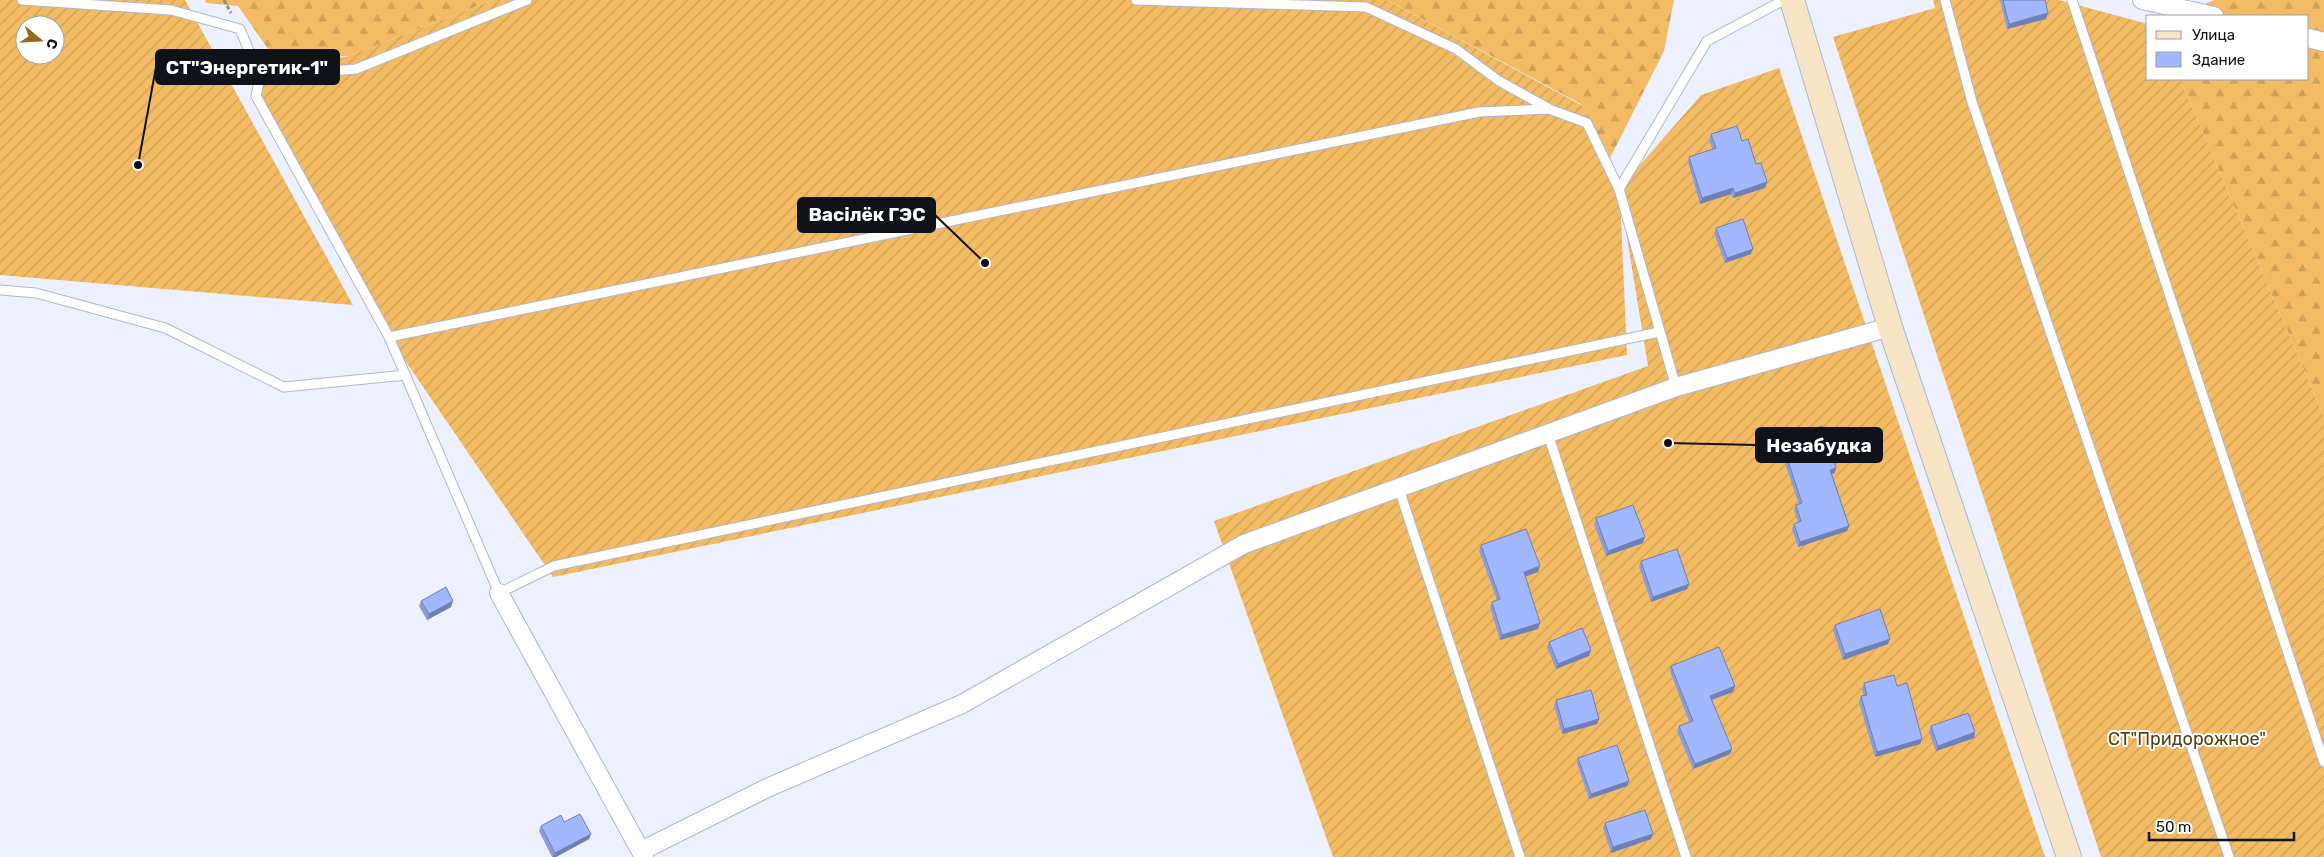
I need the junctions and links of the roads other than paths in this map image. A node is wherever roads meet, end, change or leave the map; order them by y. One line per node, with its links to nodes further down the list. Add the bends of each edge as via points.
1 (22, 0): 12 (lane, via 171,10 240,29)
2 (527, 0): 12 (lane, via 356,69)
3 (1136, 0): 13 (lane, via 1366,7 1456,49 1499,81)
4 (1784, 0): 14 (lane, via 1707,41)
5 (1792, 0): 16 (street)
6 (1945, 0): 29 (lane, via 1972,102)
7 (2072, 0): 24 (lane)
8 (2142, 0): 9 (street)
9 (2210, 15)
10 (2309, 38): 11 (street)
11 (2324, 42)
12 (260, 77): 18 (lane, via 256,96)
13 (1549, 109): 14 (lane, via 1587,123); 18 (lane, via 1479,112)
14 (1619, 189): 17 (lane)
15 (0, 290): 19 (lane, via 36,293 165,328 284,387)
16 (1890, 327): 20 (street); 28 (street)
17 (1659, 332): 20 (lane); 23 (lane, via 554,566)
18 (389, 337): 19 (lane)
19 (406, 375): 23 (lane)
20 (1676, 387): 21 (street)
21 (1548, 434): 22 (street); 27 (lane)
22 (1400, 489): 25 (street, via 1244,544 962,704 767,788); 26 (lane)
23 (499, 593): 25 (street)
24 (2324, 762)
25 (643, 854)
26 (1520, 857)
27 (1686, 857)
28 (2069, 857)
29 (2229, 857)

